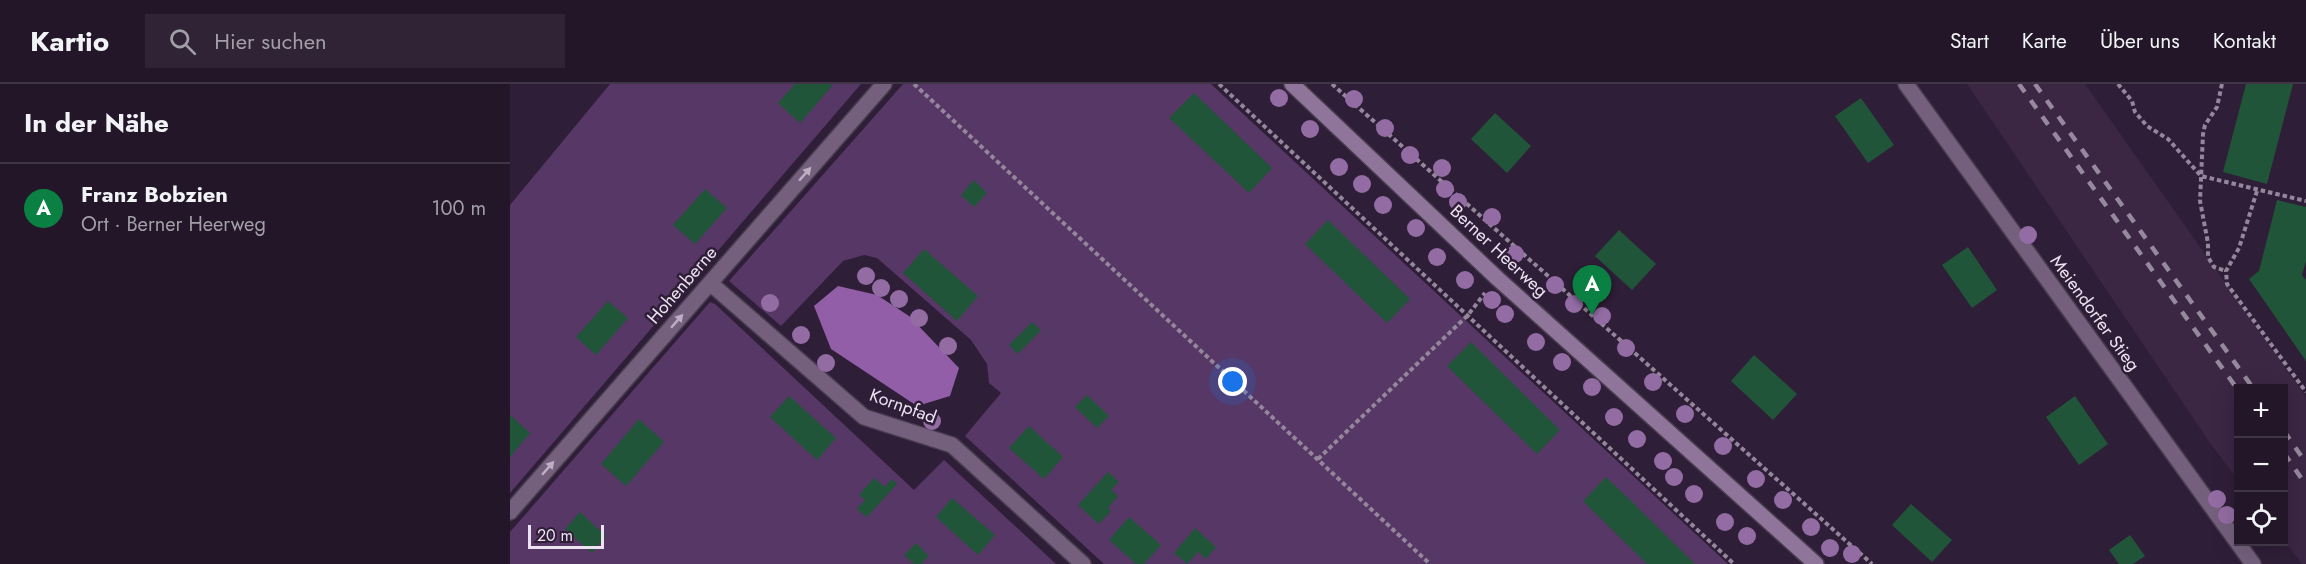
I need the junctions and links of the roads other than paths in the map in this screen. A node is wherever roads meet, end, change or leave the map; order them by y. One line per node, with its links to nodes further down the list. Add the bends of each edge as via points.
1 (884, 84): 4 (street, Hohenberne, one-way to 1)
2 (1292, 84): 7 (main road, Berner Heerweg, via 1497,278)
3 (1906, 84): 8 (street, Meiendorfer Stieg)
4 (710, 283): 5 (street, Hohenberne, one-way to 4); 6 (street, Kornpfad, via 864,417 952,445)
5 (510, 512)
6 (1083, 564)
7 (1816, 564)
8 (2253, 564)

